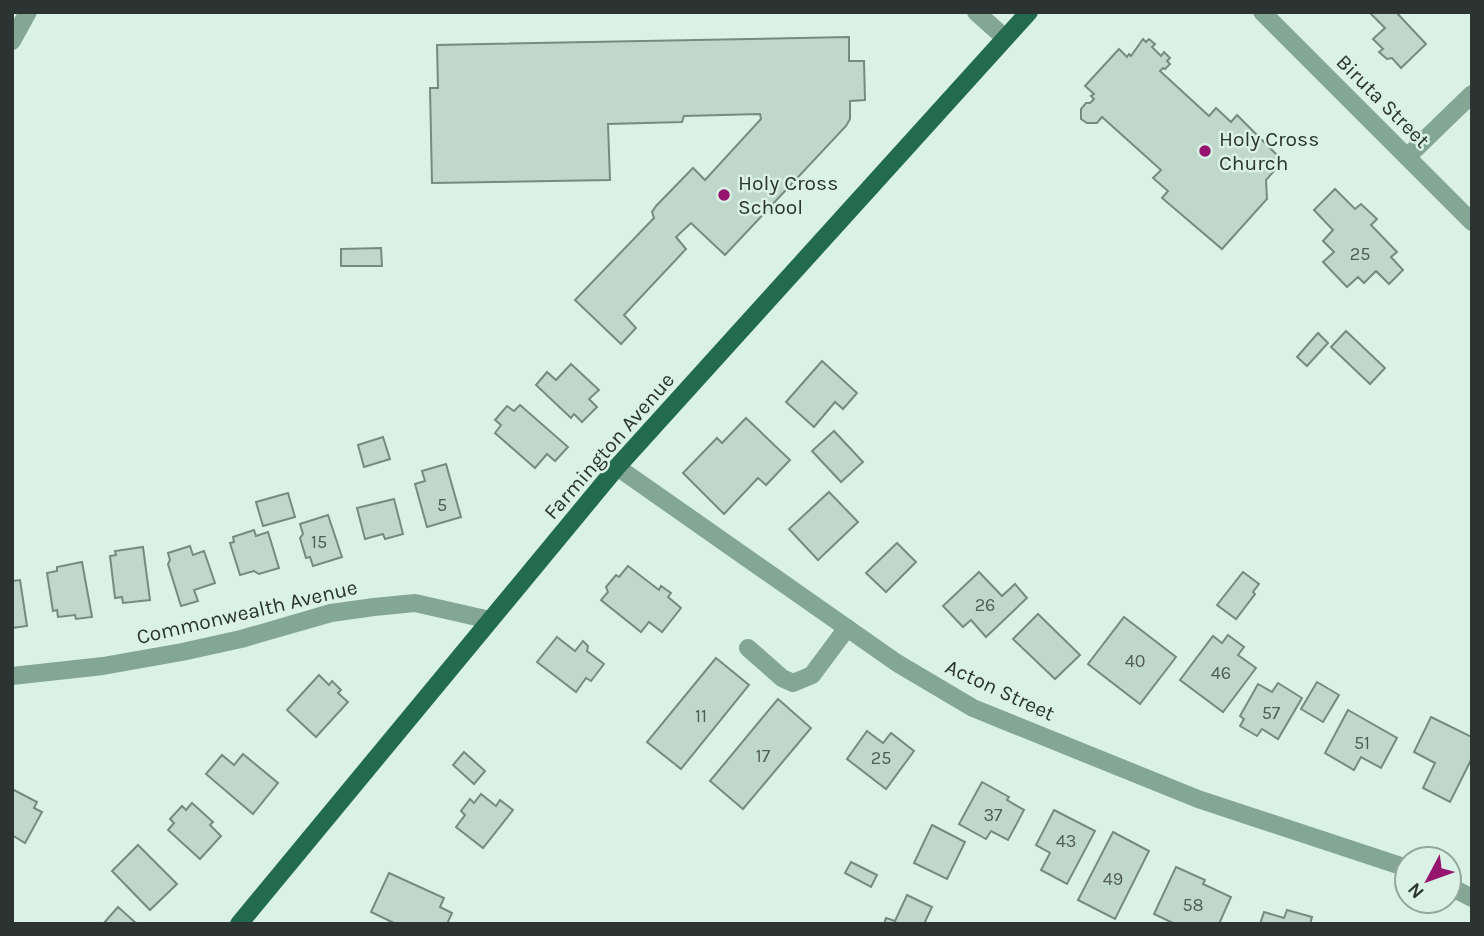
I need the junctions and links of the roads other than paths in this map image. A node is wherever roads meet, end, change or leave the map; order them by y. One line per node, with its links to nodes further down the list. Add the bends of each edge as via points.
1 (28, 12): 6 (street)
2 (976, 12): 5 (street)
3 (1029, 12): 5 (main road, Farmington Avenue)
4 (1262, 12): 8 (street, Biruta Street)
5 (1005, 38): 10 (main road, Farmington Avenue)
6 (12, 41)
7 (1472, 94): 8 (street)
8 (1407, 156): 9 (street, Biruta Street)
9 (1472, 222)
10 (617, 467): 11 (main road, Farmington Avenue); 12 (street, Acton Street)
11 (490, 620): 14 (street, Commonwealth Avenue, via 415,603 374,607 331,613 182,652); 16 (main road, Farmington Avenue)
12 (847, 628): 13 (street, via 812,675 793,683); 15 (street, Acton Street, via 973,708 1198,799)
13 (748, 648)
14 (12, 676)
15 (1393, 863)
16 (239, 924)

